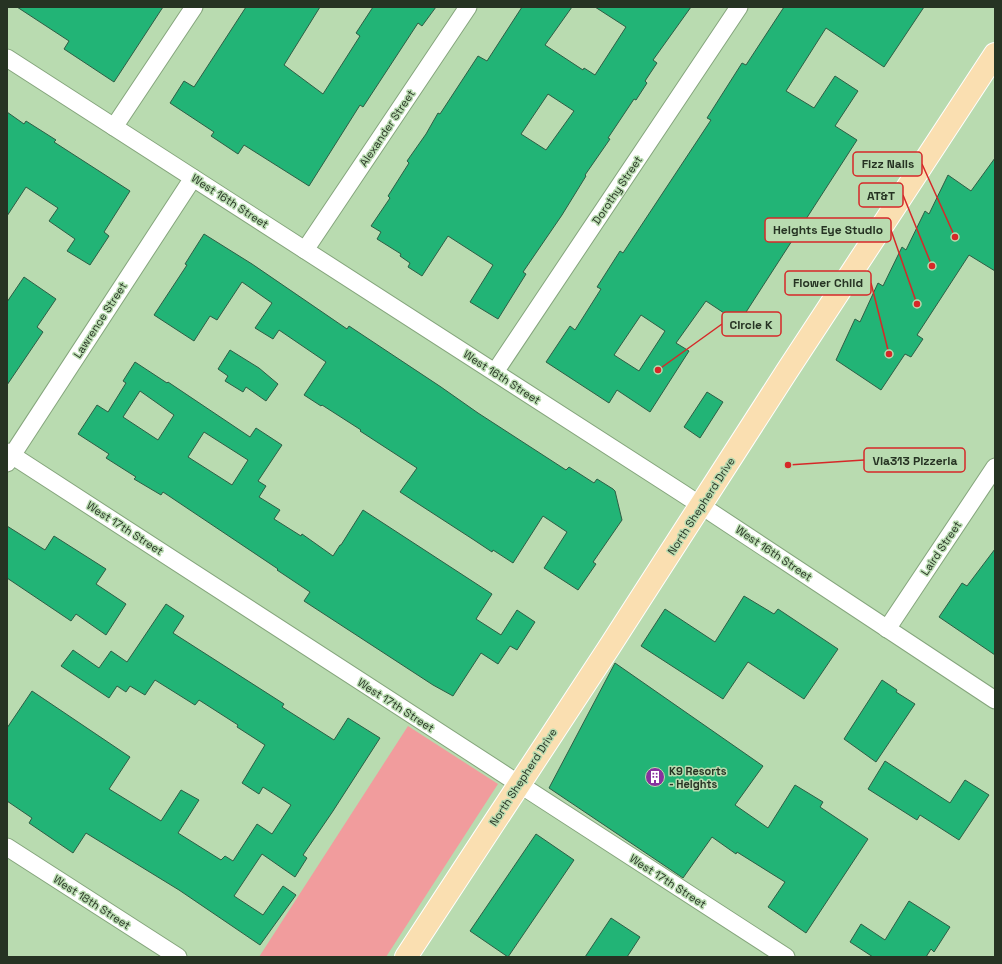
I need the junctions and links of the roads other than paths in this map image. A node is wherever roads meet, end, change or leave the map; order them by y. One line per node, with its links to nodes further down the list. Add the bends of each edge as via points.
1 (194, 7): 6 (street)
2 (468, 7): 8 (street, Alexander Street)
3 (739, 7): 9 (street, Dorothy Street)
4 (995, 54): 12 (main road, North Shepherd Drive)
5 (7, 58): 6 (street, West 16th Street)
6 (114, 127): 7 (street, West 16th Street)
7 (193, 178): 8 (street, West 16th Street); 10 (street, Lawrence Street)
8 (305, 250): 9 (street, West 16th Street)
9 (495, 372): 12 (street, West 16th Street)
10 (9, 457): 15 (street, West 17th Street)
11 (995, 467): 13 (street, Laird Street)
12 (701, 506): 13 (street, West 16th Street); 15 (main road, North Shepherd Drive)
13 (887, 628): 14 (street, West 16th Street)
14 (995, 700)
15 (519, 784): 18 (main road, North Shepherd Drive); 19 (street, West 17th Street)
16 (7, 847): 17 (street, West 18th Street)
17 (178, 957)
18 (406, 957)
19 (786, 957)

